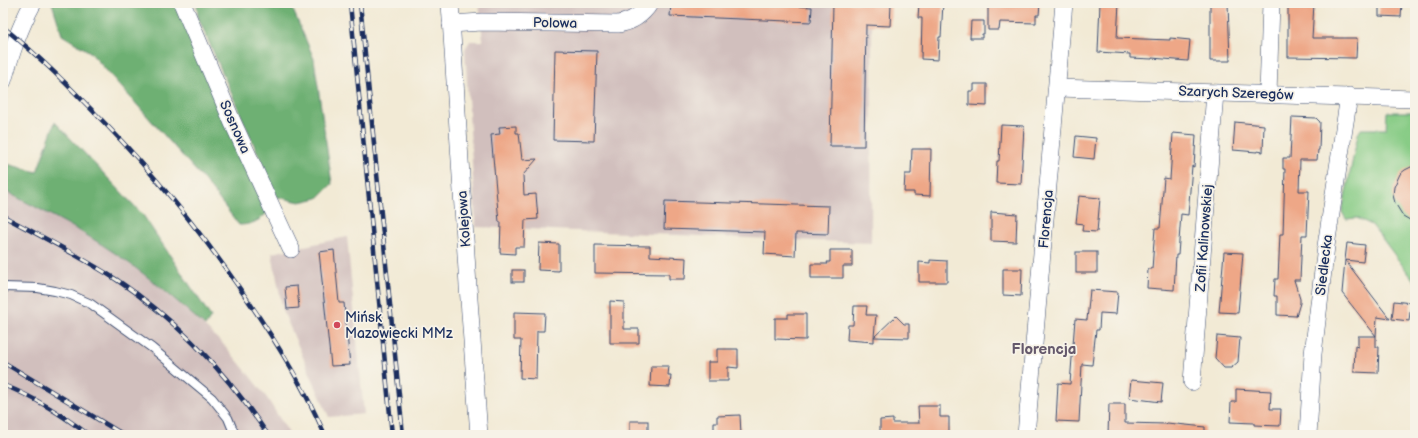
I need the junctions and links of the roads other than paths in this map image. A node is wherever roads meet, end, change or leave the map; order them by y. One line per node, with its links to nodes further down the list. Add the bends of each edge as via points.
1 (33, 3): 8 (street, via 17,38)
2 (182, 3): 14 (street, Sosnowa, via 232,121)
3 (450, 3): 7 (street, Kolejowa)
4 (650, 3): 7 (street, Polowa, via 638,17 618,24)
5 (1064, 3): 9 (street, Florencja)
6 (1271, 3): 11 (street)
7 (451, 24): 18 (street, Kolejowa)
8 (3, 81)
9 (1057, 88): 10 (street, Szarych Szeregów); 19 (street, Florencja)
10 (1215, 93): 11 (street, Szarych Szeregów); 16 (street, Zofii Kalinowskiej)
11 (1268, 94): 12 (street, Szarych Szeregów)
12 (1349, 96): 13 (street, Szarych Szeregów); 20 (street, Siedlecka, via 1323,269 1313,354)
13 (1415, 99)
14 (291, 249)
15 (3, 287): 17 (lane, via 55,291 91,304 152,348 212,398 228,418)
16 (1192, 382)
17 (235, 435)
18 (479, 435)
19 (1026, 435)
20 (1308, 435)

